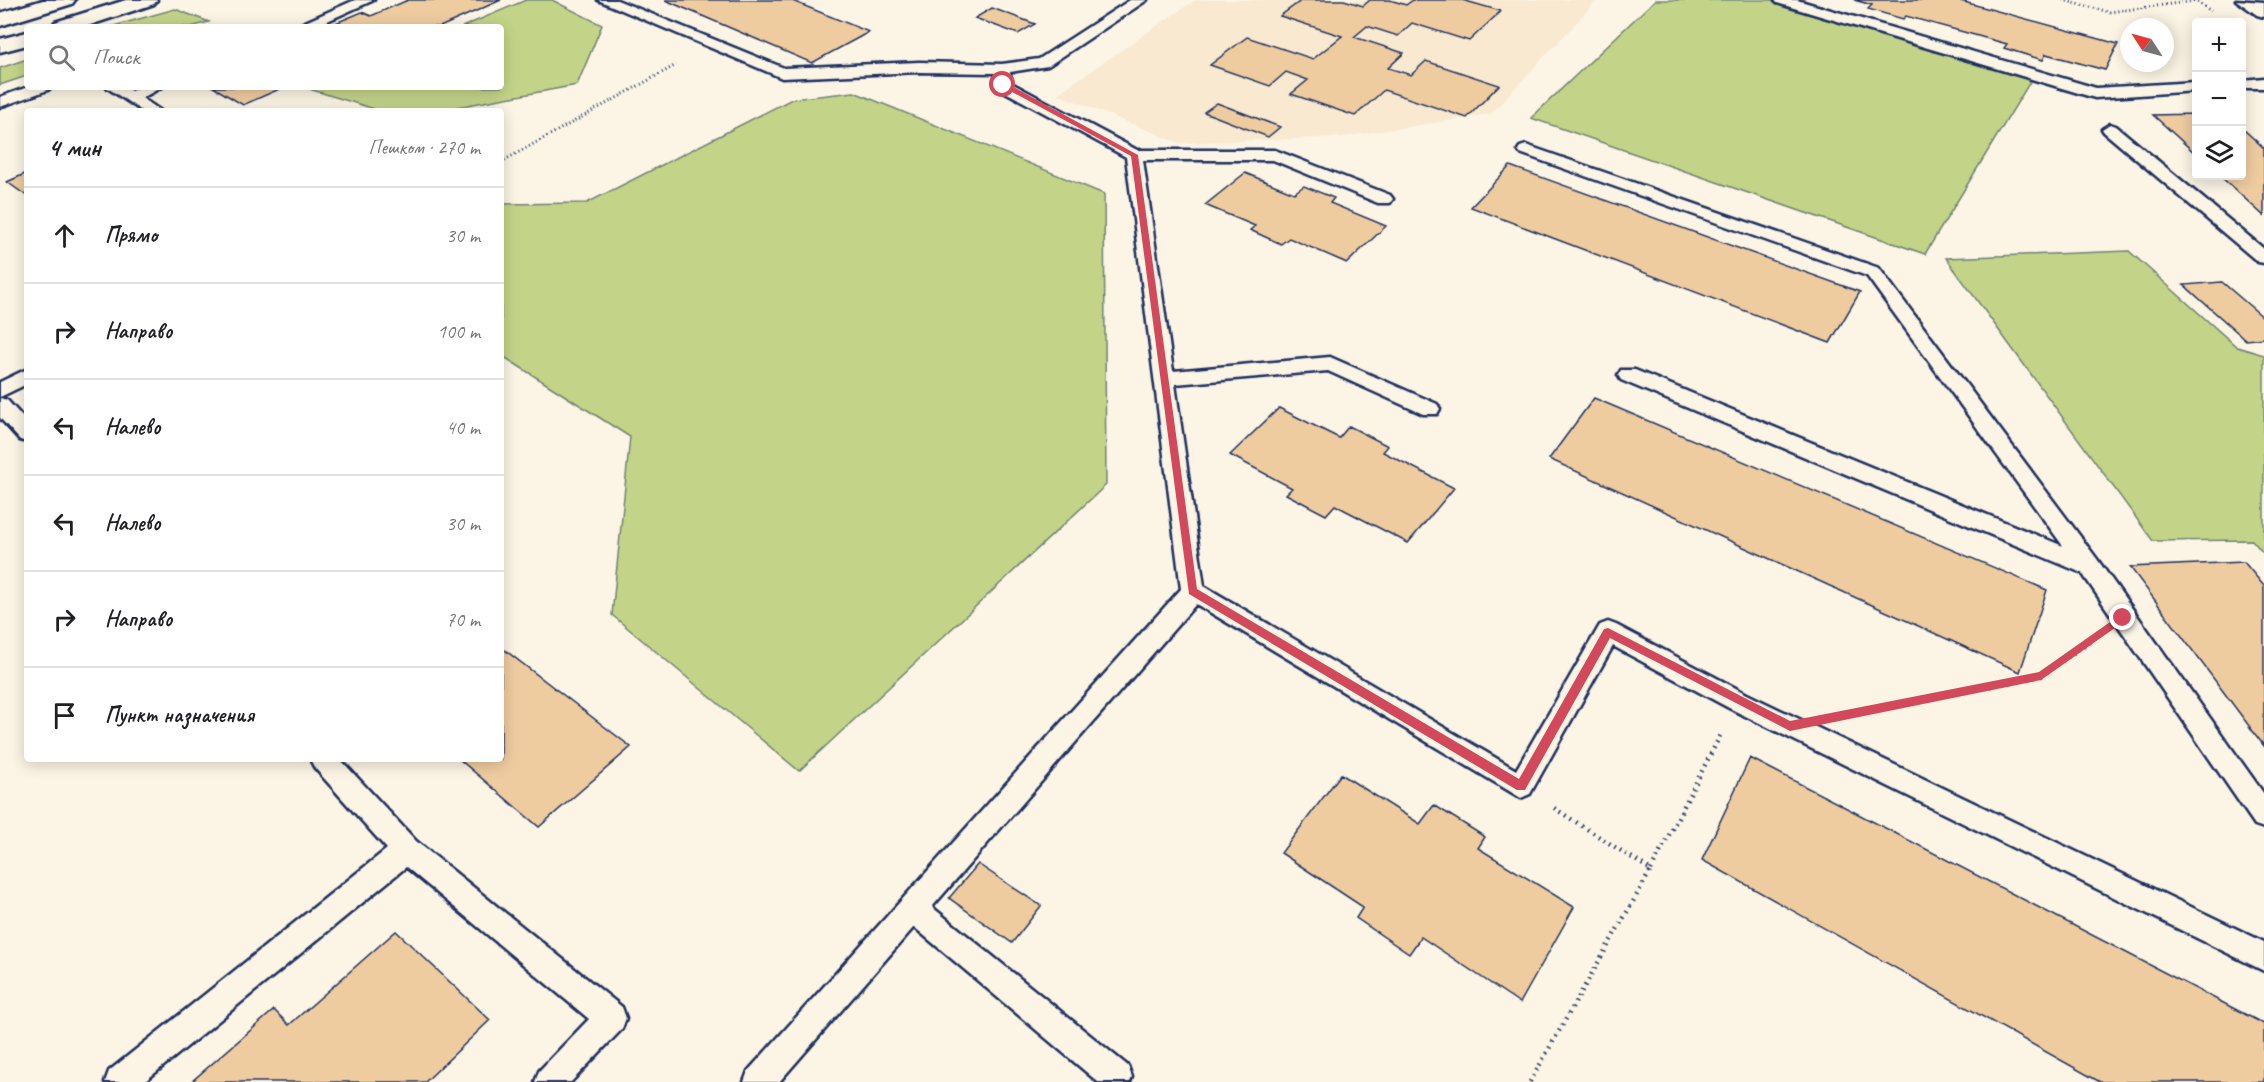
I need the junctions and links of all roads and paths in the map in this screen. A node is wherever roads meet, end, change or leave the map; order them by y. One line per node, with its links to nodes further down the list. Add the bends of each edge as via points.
1 (65, 0): 11 (street)
2 (147, 0): 12 (street)
3 (367, 0): 13 (lane)
4 (605, 0): 16 (lane)
5 (1140, 0): 18 (lane, via 1043,63)
6 (1782, 0): 21 (lane, via 2094,93)
7 (2063, 0): 9 (path, via 2109,12)
8 (2246, 0): 10 (street)
9 (2195, 1)
10 (2264, 11)
11 (3, 19): 14 (street)
12 (72, 24)
13 (308, 24)
14 (24, 31)
15 (24, 39): 17 (street)
16 (713, 44): 18 (lane, via 782,73 919,67); 31 (path)
17 (0, 46)
18 (1002, 69): 30 (lane, via 1003,85)
19 (2264, 83): 20 (lane)
20 (2246, 84)
21 (2192, 87)
22 (34, 90): 26 (lane)
23 (119, 90): 25 (lane)
24 (147, 90): 25 (lane)
25 (130, 97): 27 (lane)
26 (0, 102)
27 (148, 108)
28 (2110, 129): 33 (lane)
29 (1526, 150): 41 (lane, via 1873,272)
30 (1134, 155): 32 (lane, via 1275,155); 36 (lane)
31 (504, 160)
32 (1384, 199)
33 (2264, 258)
34 (1628, 375): 41 (lane)
35 (24, 378): 37 (lane)
36 (1164, 378): 39 (lane, via 1329,364); 42 (lane)
37 (0, 390)
38 (0, 405): 40 (lane)
39 (1430, 409)
40 (24, 432)
41 (2090, 567): 43 (lane)
42 (1193, 591): 47 (lane); 51 (lane)
43 (2123, 618): 45 (path, via 2041,676); 48 (lane)
44 (1738, 701): 45 (lane); 47 (lane, via 1608,632); 50 (path)
45 (1790, 726): 52 (lane)
46 (326, 762): 49 (lane)
47 (1521, 786): 50 (path)
48 (2264, 816)
49 (406, 850): 53 (lane); 54 (lane, via 611,1018)
50 (1651, 870): 57 (path)
51 (912, 908): 55 (lane); 56 (lane, via 1117,1077)
52 (2264, 957)
53 (120, 1082)
54 (550, 1082)
55 (759, 1082)
56 (1113, 1082)
57 (1530, 1082)

